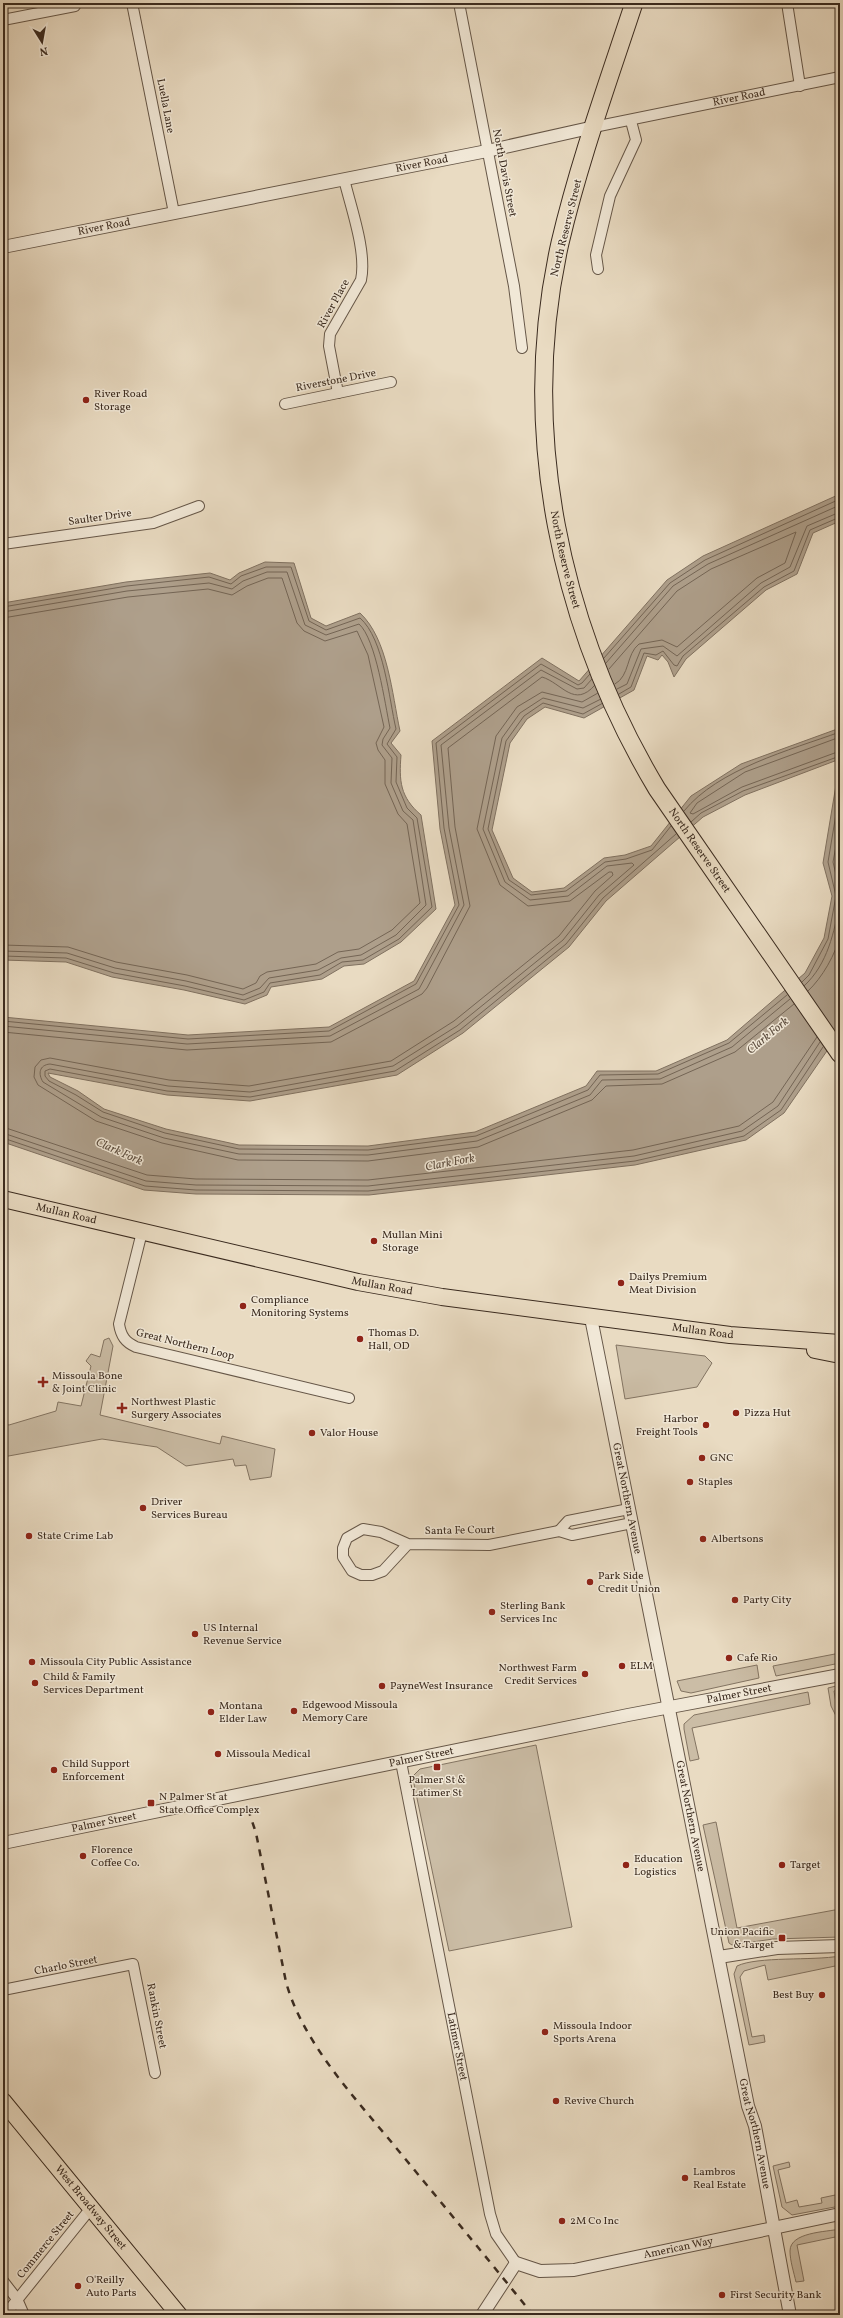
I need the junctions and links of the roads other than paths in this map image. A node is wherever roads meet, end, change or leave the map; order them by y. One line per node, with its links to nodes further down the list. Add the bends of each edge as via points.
1 (132, 3): 13 (street, Luella Lane)
2 (459, 3): 11 (street, North Davis Street)
3 (634, 3): 10 (highway, North Reserve Street)
4 (787, 3): 8 (street)
5 (75, 6): 6 (street)
6 (3, 20)
7 (840, 77): 8 (street, River Road)
8 (800, 86): 9 (street, River Road)
9 (631, 121): 10 (street, River Road); 15 (street, via 636,140 610,196 596,255)
10 (594, 127): 11 (street, River Road); 22 (highway, North Reserve Street, via 560,243 547,341 545,440 552,505 566,577 584,634 614,711 635,753 657,789)
11 (487, 151): 12 (street, River Road); 16 (street, North Davis Street, via 514,286)
12 (344, 179): 13 (street, River Road); 18 (street, River Place, via 360,251 362,273 361,280 330,334 329,346)
13 (174, 213): 14 (street, River Road)
14 (3, 247)
15 (598, 269)
16 (522, 348)
17 (391, 382): 18 (street, Riverstone Drive)
18 (338, 393): 19 (street, Riverstone Drive)
19 (285, 404)
20 (199, 506): 21 (street, Saulter Drive, via 153,523)
21 (3, 544)
22 (840, 1054)
23 (3, 1199): 24 (main road, Mullan Road)
24 (142, 1232): 25 (main road, Mullan Road, via 358,1282); 29 (street, Great Northern Loop, via 120,1324 121,1334 128,1343)
25 (591, 1318): 26 (main road, Mullan Road); 30 (street, Great Northern Avenue)
26 (767, 1338): 27 (main road, Mullan Road); 28 (main road, Mullan Road, via 792,1346)
27 (840, 1343)
28 (840, 1355)
29 (349, 1398)
30 (629, 1509): 31 (street, Great Northern Avenue); 32 (street, Santa Fe Court, via 568,1522)
31 (632, 1523): 32 (street, Santa Fe Court, via 572,1535); 35 (street, Great Northern Avenue)
32 (559, 1531): 33 (street, Santa Fe Court, via 489,1545)
33 (408, 1544): 33 (street, Santa Fe Court, via 381,1532 363,1529 347,1538 343,1557 352,1571 361,1575 372,1575 383,1571)
34 (840, 1675): 35 (street, Palmer Street)
35 (670, 1707): 36 (street, Palmer Street); 39 (street, Great Northern Avenue)
36 (401, 1762): 37 (street, Palmer Street); 47 (street, Latimer Street, via 490,2214 496,2234)
37 (3, 1843)
38 (840, 1946): 39 (street, via 778,1948)
39 (719, 1957): 46 (street, Great Northern Avenue)
40 (133, 1964): 41 (street, Charlo Street); 42 (street, Rankin Street)
41 (3, 1990)
42 (155, 2073)
43 (3, 2100): 44 (main road, West Broadway Street)
44 (91, 2208): 49 (street, Commerce Street); 52 (main road, West Broadway Street)
45 (840, 2214): 46 (street, American Way)
46 (774, 2228): 47 (street, American Way, via 574,2270 540,2271); 54 (street, Great Northern Avenue)
47 (516, 2263): 53 (street)
48 (3, 2281): 49 (street)
49 (18, 2300): 50 (street, Commerce Street); 51 (street)
50 (5, 2315)
51 (24, 2315)
52 (179, 2315)
53 (482, 2315)
54 (790, 2315)

